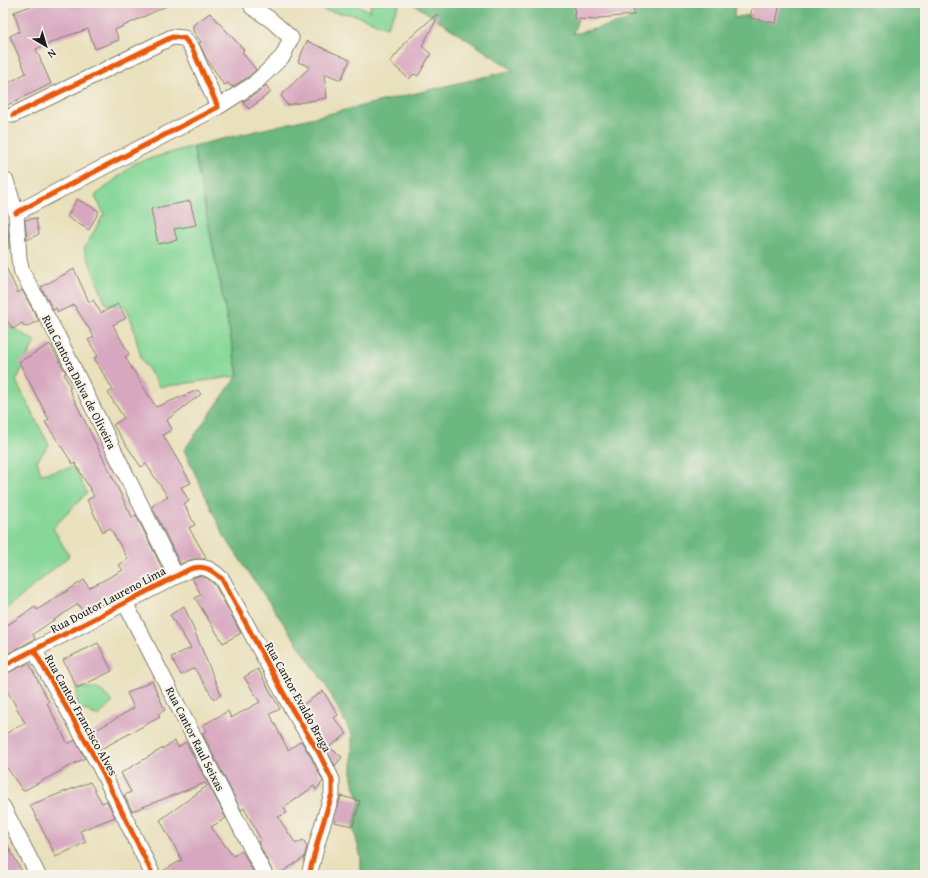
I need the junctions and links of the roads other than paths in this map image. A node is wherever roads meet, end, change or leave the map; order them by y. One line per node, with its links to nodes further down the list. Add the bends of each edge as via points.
1 (252, 6): 2 (street, via 291,38 283,56 254,84)
2 (218, 107): 3 (street, via 192,48 184,38 172,37); 5 (street)
3 (13, 115)
4 (6, 181): 5 (street, Rua Cantora Dalva de Oliveira)
5 (16, 213): 6 (street, Rua Cantora Dalva de Oliveira, via 22,272 58,337)
6 (176, 576): 7 (street, Rua Doutor Laureno Lima, via 202,566); 8 (street, Rua Doutor Laureno Lima)
7 (222, 579): 15 (street, Rua Cantor Evaldo Braga, via 332,780 332,794)
8 (125, 603): 9 (street, Rua Doutor Laureno Lima); 14 (street, Rua Cantor Raul Seixas)
9 (34, 650): 10 (street, Rua Doutor Laureno Lima); 13 (street, Rua Cantor Francisco Alves, via 99,765)
10 (3, 666)
11 (3, 807): 12 (street)
12 (38, 875)
13 (153, 875)
14 (265, 875)
15 (309, 875)

